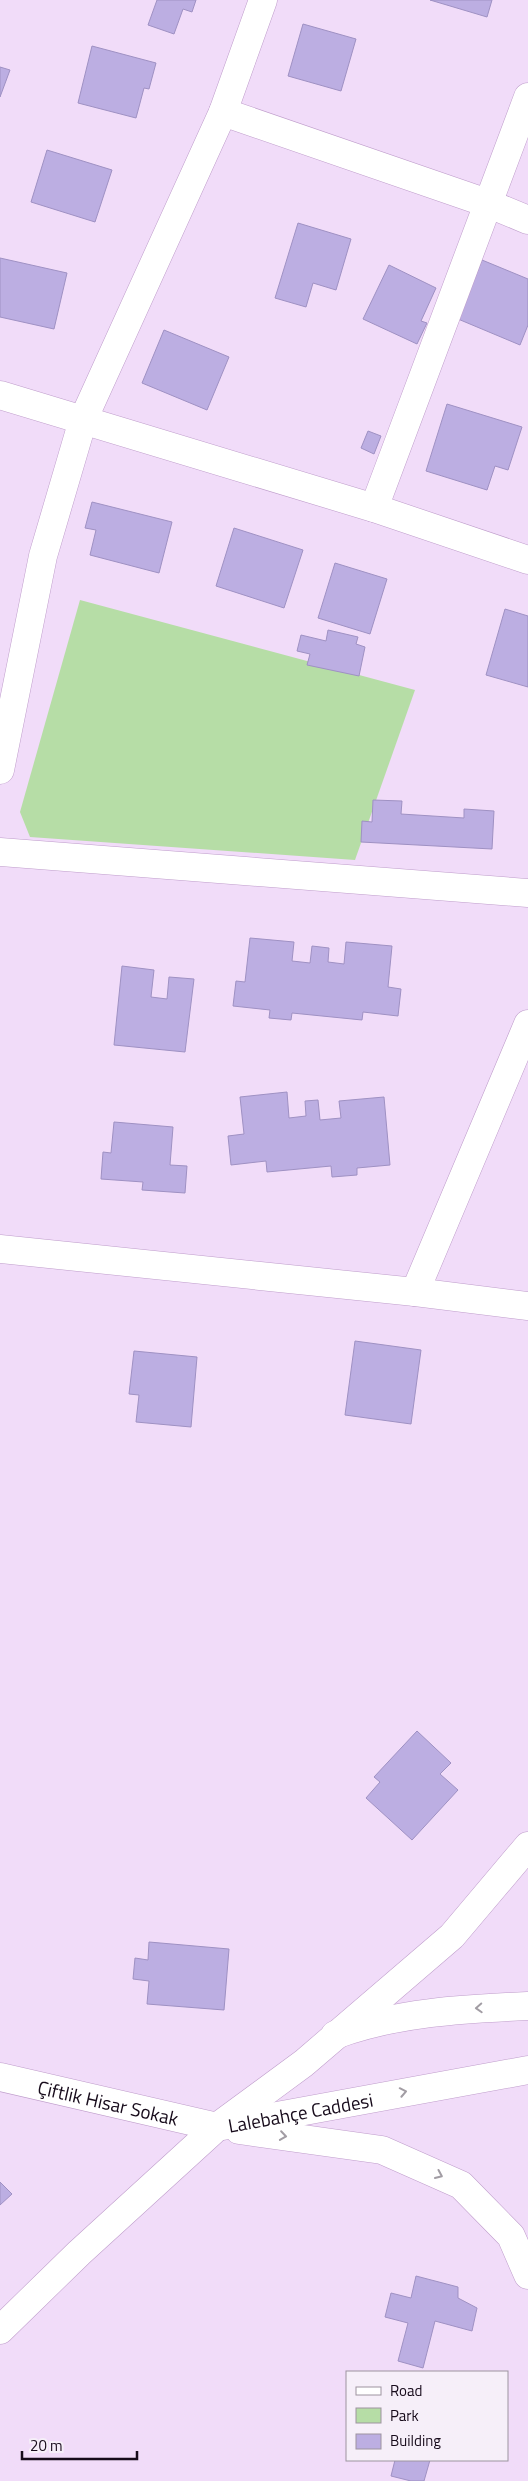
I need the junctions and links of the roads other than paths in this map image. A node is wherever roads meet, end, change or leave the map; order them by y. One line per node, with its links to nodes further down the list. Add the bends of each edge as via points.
1 (263, 0): 3 (street)
2 (528, 96): 4 (street)
3 (223, 112): 4 (street); 7 (street)
4 (487, 203): 5 (street); 8 (street)
5 (528, 220)
6 (0, 395): 7 (street)
7 (83, 420): 8 (street); 10 (street, via 43,556)
8 (374, 508): 9 (street)
9 (528, 560)
10 (0, 770)
11 (0, 852): 12 (street)
12 (528, 894)
13 (528, 1024): 15 (street)
14 (0, 1249): 15 (street)
15 (415, 1292): 16 (street)
16 (528, 1306)
17 (528, 1846): 19 (street, via 452,1936)
18 (528, 2006): 19 (street, one-way to 19, via 451,2010 362,2025)
19 (335, 2035): 22 (street)
20 (528, 2070): 22 (street, Lalebahçe Caddesi, one-way to 20)
21 (0, 2076): 22 (street, Çiftlik Hisar Sokak)
22 (217, 2127): 23 (street, Çiftlik Hisar Sokak, one-way to 23, via 382,2150 461,2185 511,2236); 24 (street, Lalebahçe Caddesi)
23 (528, 2275)
24 (0, 2330)

